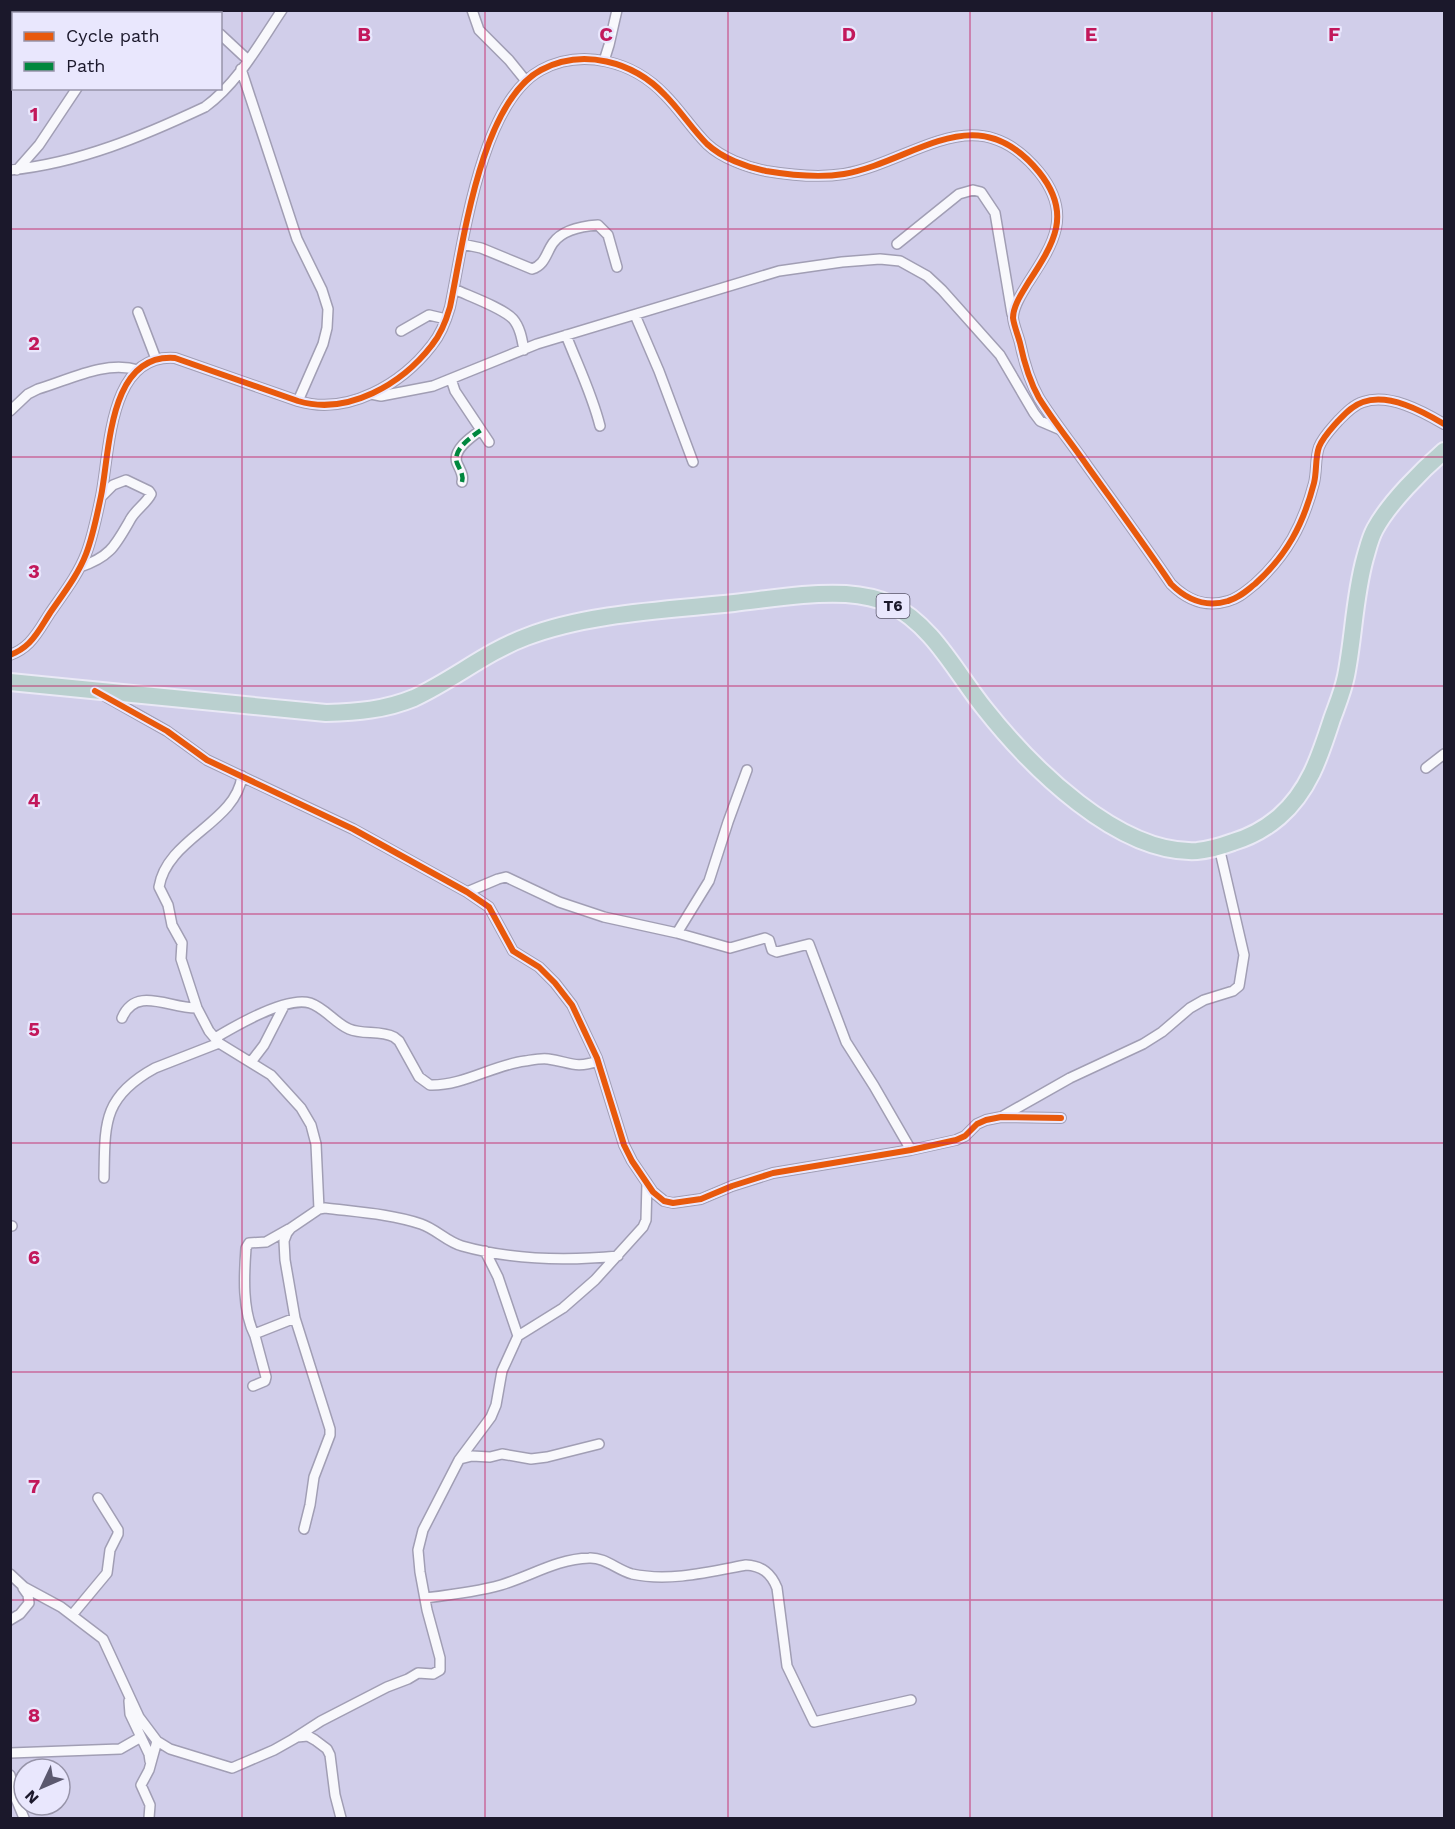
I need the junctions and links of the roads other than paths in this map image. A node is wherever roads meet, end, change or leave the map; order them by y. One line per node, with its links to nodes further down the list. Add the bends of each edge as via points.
1 (282, 10): 5 (street)
2 (472, 10): 8 (street, via 479,30)
3 (617, 10): 6 (street)
4 (222, 36): 5 (street)
5 (248, 60): 7 (street)
6 (604, 61): 8 (street, via 579,58 561,62); 17 (street, via 652,82 708,145 726,157 766,171 843,174 940,141 973,134 1007,143 1029,160 1050,186 1059,212 1054,237 1019,297)
7 (241, 69): 10 (street, via 217,98 172,122 120,145); 26 (street, via 297,239 327,309 323,344)
8 (526, 81): 11 (street, via 507,104 490,140)
9 (76, 90): 10 (street, via 39,145)
10 (14, 170)
11 (462, 244): 13 (street, via 491,251 532,269 542,264 552,244 563,234 598,225 608,235); 14 (street)
12 (897, 244): 17 (street, via 959,194 981,192 995,213)
13 (617, 267)
14 (454, 289): 18 (street); 21 (street, via 513,319)
15 (138, 312): 22 (street)
16 (635, 315): 20 (street); 31 (street, via 779,271 842,262 900,261 942,290 1000,355 1040,421); 34 (street)
17 (1013, 316): 31 (street, via 1038,396)
18 (446, 320): 19 (street, via 429,315); 25 (street, via 433,345 420,358)
19 (401, 331)
20 (567, 335): 21 (street); 29 (street)
21 (524, 350): 24 (street)
22 (156, 359): 23 (street); 26 (street, via 175,358)
23 (138, 370): 27 (street, via 107,367 38,389); 36 (street, via 125,387 114,415)
24 (451, 379): 25 (street, via 419,389 381,396); 30 (street)
25 (371, 394): 26 (street, via 328,406)
26 (298, 401)
27 (10, 411)
28 (1444, 424): 31 (street, via 1411,407 1377,399 1361,402 1345,414 1318,448 1305,513 1277,563 1236,599 1207,604 1191,600 1171,584)
29 (600, 426)
30 (481, 430): 32 (street); 35 (street, via 456,453)
31 (1061, 430)
32 (489, 442)
33 (1444, 451): 45 (highway, T6, via 1401,495 1374,531 1360,575 1346,678 1311,778 1279,817 1259,831)
34 (693, 462)
35 (462, 482)
36 (101, 496): 37 (street); 37 (street, via 126,480 151,494 112,550)
37 (80, 567): 38 (street, via 31,641)
38 (10, 655)
39 (10, 682): 40 (highway, T6)
40 (95, 691): 44 (street, via 161,727 207,760); 45 (highway, T6, via 326,712 372,711 411,699 501,648 557,628 656,611 806,596 865,596 890,604 933,639 1015,744 1091,812 1146,843 1196,851)
41 (1444, 754): 42 (street)
42 (1426, 768)
43 (747, 770): 47 (street, via 709,881)
44 (242, 776): 46 (street, via 353,829); 49 (street, via 237,793 219,815 180,849 160,882 172,925 182,943 181,959)
45 (1219, 847): 54 (street, via 1244,955 1239,986 1204,1000 1143,1044 1070,1078)
46 (467, 892): 47 (street, via 506,878 559,903); 52 (street, via 489,907 513,951 555,983 572,1005)
47 (677, 933): 56 (street, via 730,948 765,938 777,952 810,946 846,1042)
48 (284, 1006): 51 (street, via 258,1014); 52 (street, via 310,1003 347,1029 394,1037 419,1077 430,1084 464,1080 523,1061 546,1059 578,1066); 53 (street)
49 (198, 1008): 50 (street, via 144,1000 129,1006); 51 (street)
50 (122, 1018)
51 (217, 1041): 53 (street); 57 (street, via 155,1068 119,1095 110,1109)
52 (598, 1061): 58 (street, via 624,1145)
53 (251, 1062): 59 (street, via 278,1082 311,1125 316,1144)
54 (1001, 1117): 55 (street); 56 (street, via 976,1124 956,1140)
55 (1061, 1118)
56 (911, 1150): 58 (street, via 773,1173 701,1199 673,1203 659,1199)
57 (104, 1178)
58 (647, 1183): 62 (street, via 645,1224)
59 (319, 1209): 60 (street); 61 (street, via 405,1219 433,1229 460,1246)
60 (291, 1228): 63 (street, via 286,1233 285,1250); 64 (street, via 246,1248 244,1288 248,1320)
61 (485, 1251): 62 (street, via 576,1260); 65 (street)
62 (618, 1256): 65 (street, via 563,1308)
63 (295, 1318): 64 (street); 70 (street, via 330,1431 314,1477)
64 (255, 1336): 66 (street, via 266,1377)
65 (518, 1336): 68 (street, via 502,1371 491,1417)
66 (253, 1386)
67 (599, 1444): 68 (street, via 531,1459 502,1454)
68 (460, 1459): 73 (street, via 419,1540)
69 (98, 1498): 74 (street, via 118,1534 106,1573)
70 (304, 1529)
71 (10, 1574): 72 (street)
72 (20, 1584): 74 (street); 75 (street, via 29,1603)
73 (424, 1598): 77 (street, via 468,1593 544,1567 586,1558 640,1575 676,1576 756,1566 773,1578 777,1588 787,1666 813,1722); 80 (street, via 440,1658 438,1672 418,1673 387,1687)
74 (72, 1615): 76 (street, via 103,1639)
75 (10, 1620)
76 (129, 1695): 78 (street, via 130,1714); 79 (street)
77 (910, 1700)
78 (141, 1737): 81 (street, via 120,1749); 82 (street)
79 (157, 1741): 80 (street, via 170,1749 232,1768); 82 (street)
80 (291, 1741): 86 (street, via 308,1736 327,1749)
81 (10, 1753)
82 (150, 1767): 85 (street, via 141,1785 150,1804)
83 (10, 1774): 84 (street)
84 (24, 1818)
85 (149, 1818)
86 (341, 1818)

